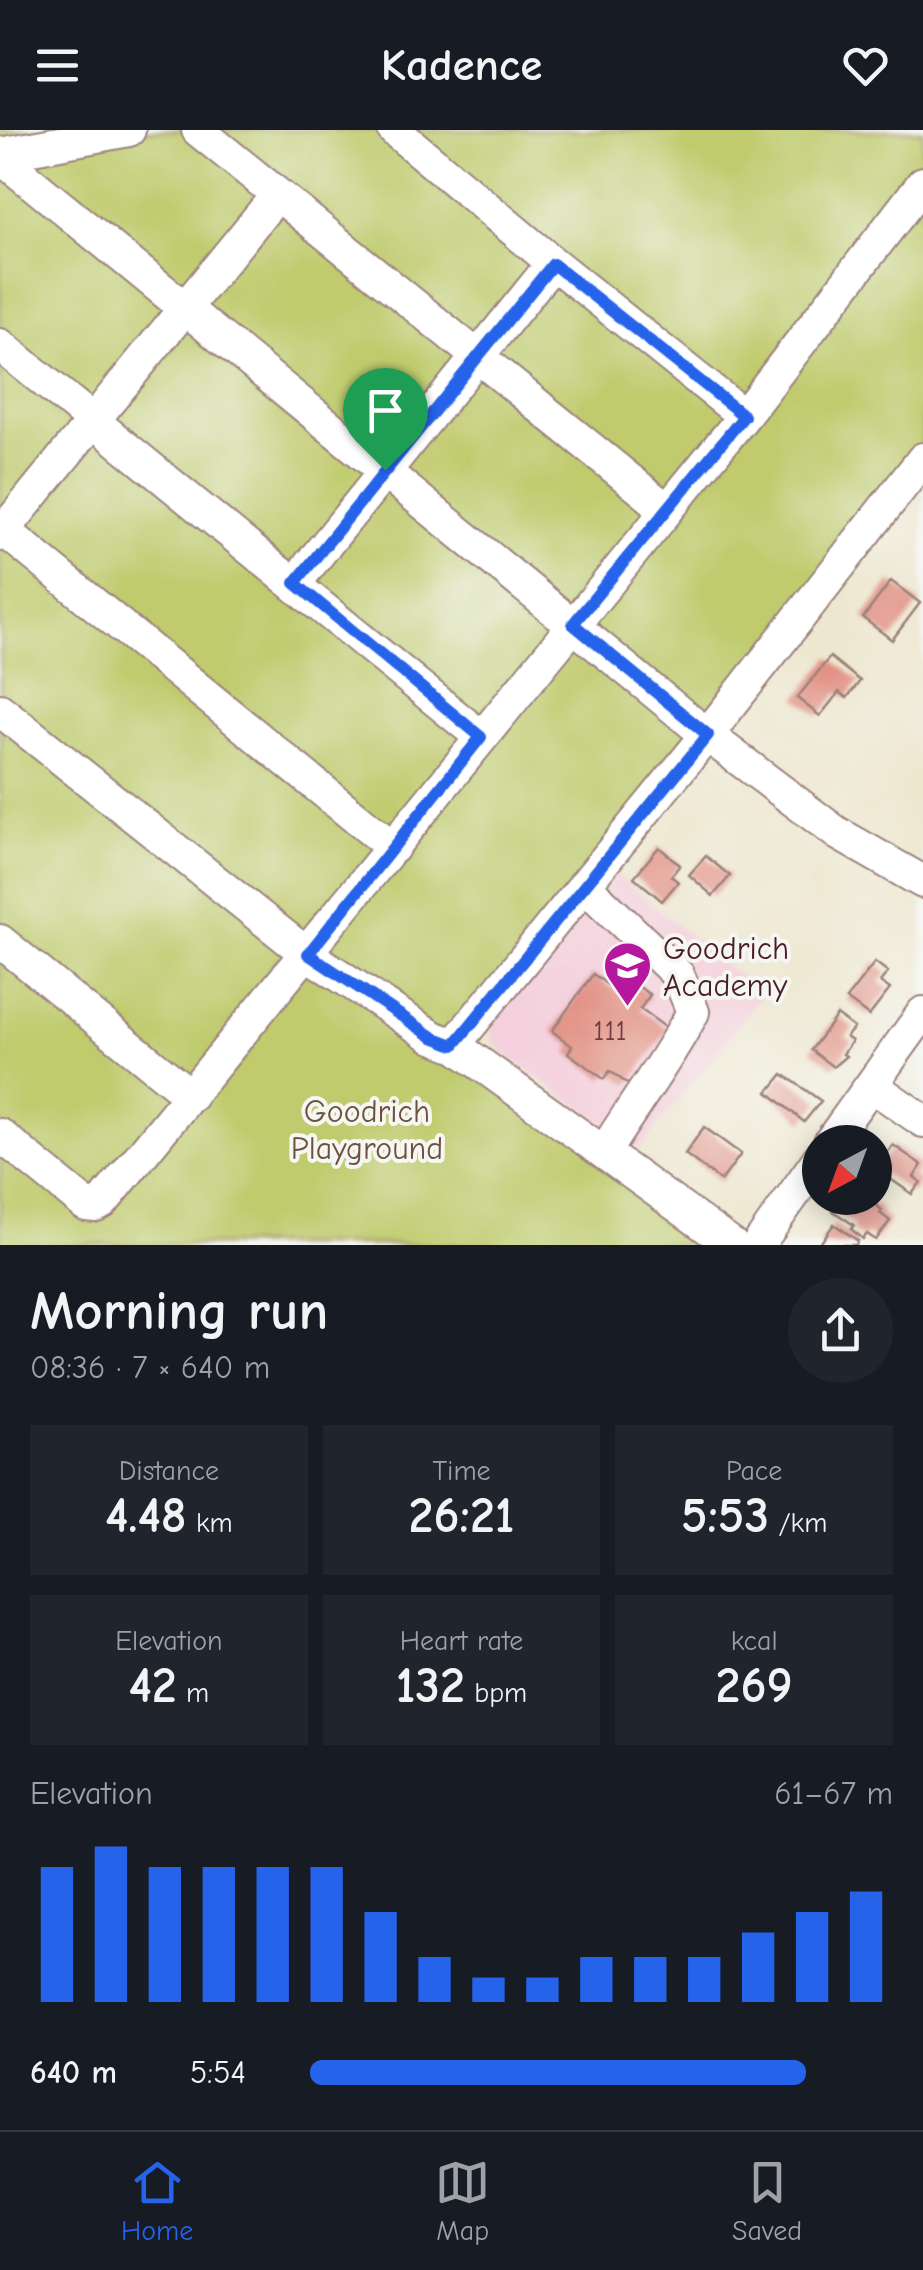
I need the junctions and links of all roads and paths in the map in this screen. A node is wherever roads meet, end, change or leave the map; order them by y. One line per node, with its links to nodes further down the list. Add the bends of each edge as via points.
1 (129, 130): 4 (street)
2 (198, 130): 6 (street)
3 (394, 130): 7 (street)
4 (14, 148): 8 (street)
5 (923, 183): 11 (street)
6 (278, 194): 8 (street); 10 (street)
7 (553, 264): 10 (street); 11 (street)
8 (184, 310): 12 (street); 14 (street)
9 (0, 345): 12 (street)
10 (477, 356): 14 (street); 15 (street)
11 (744, 416): 15 (street)
12 (93, 421): 16 (street); 17 (street)
13 (923, 459): 20 (street)
14 (385, 470): 17 (street); 18 (street)
15 (667, 510): 18 (street)
16 (1, 531): 22 (street)
17 (295, 583): 21 (street)
18 (573, 624): 20 (street); 21 (street)
19 (4, 721): 26 (street)
20 (708, 735): 23 (street, via 837,834); 24 (street)
21 (481, 737): 22 (street)
22 (393, 848): 26 (street)
23 (923, 882)
24 (584, 885): 28 (street); 34 (street, via 678,975 693,1012)
25 (0, 941): 30 (street)
26 (308, 954): 28 (street); 30 (street)
27 (923, 1012): 29 (street)
28 (454, 1045): 34 (street)
29 (870, 1085): 31 (street); 32 (street)
30 (191, 1096): 33 (street, via 96,1206)
31 (923, 1121)
32 (842, 1125)
33 (0, 1135)
34 (604, 1151): 36 (street)
35 (802, 1183): 37 (street)
36 (732, 1245)
37 (758, 1245)

